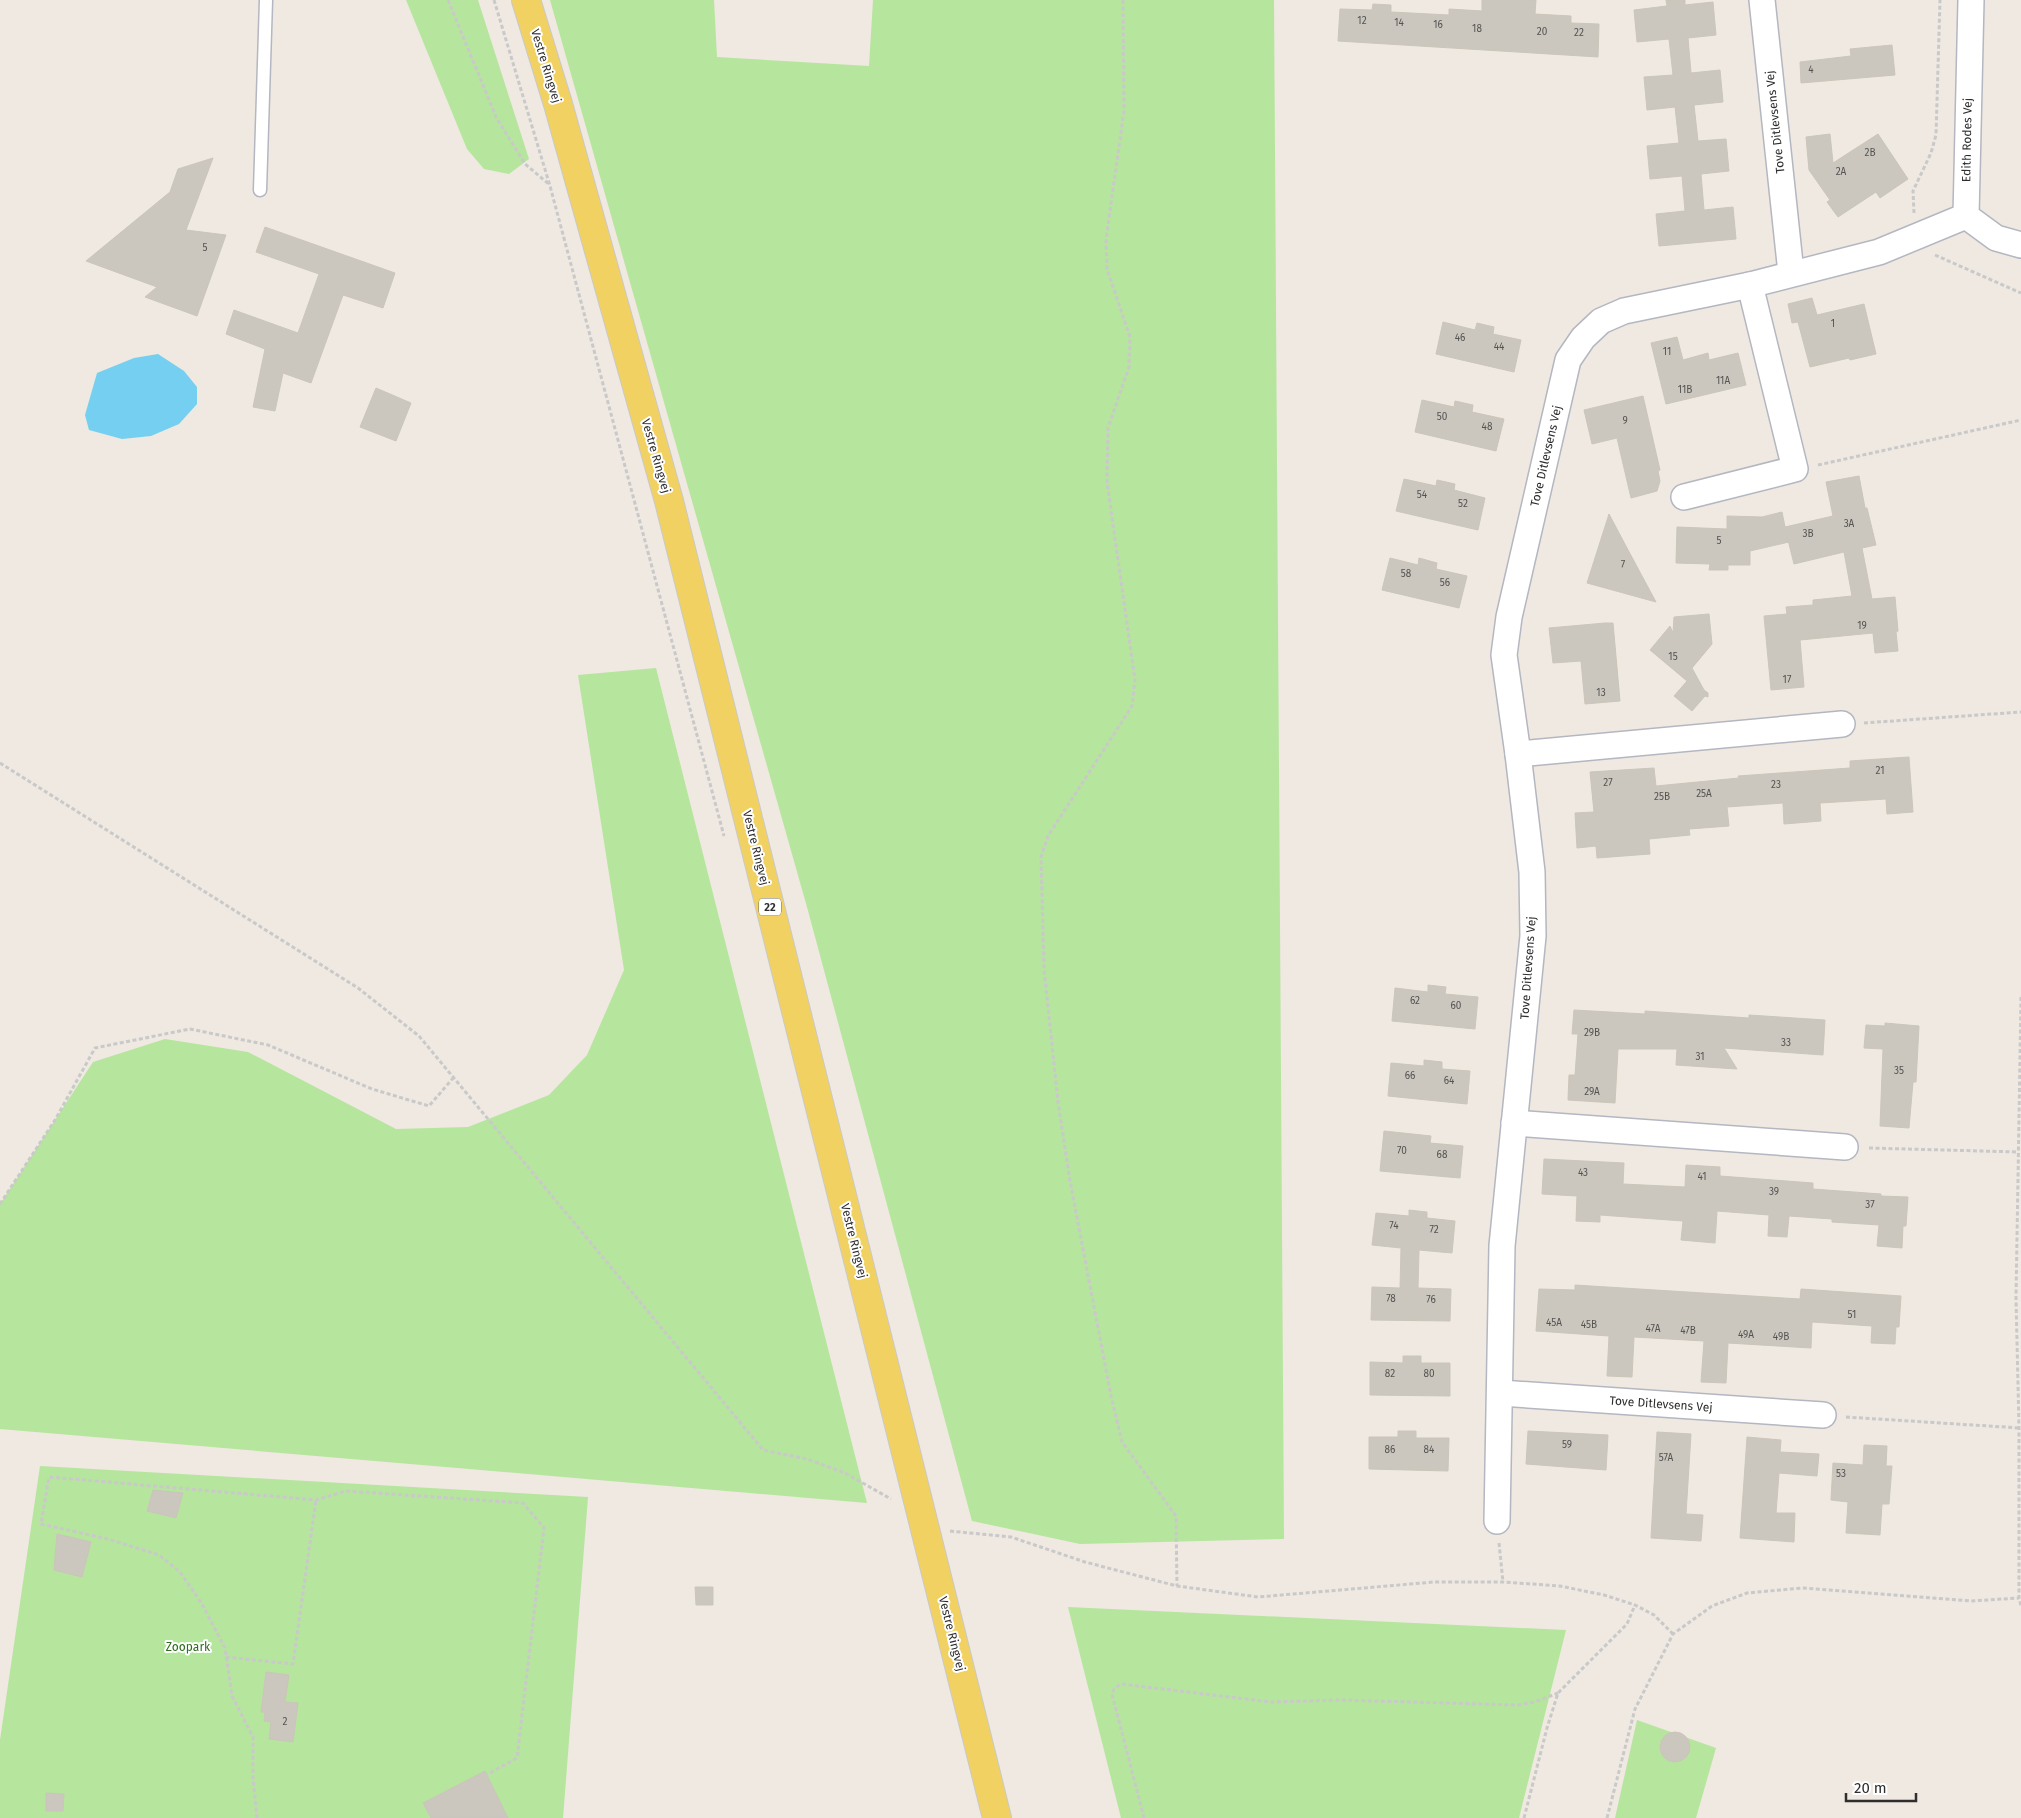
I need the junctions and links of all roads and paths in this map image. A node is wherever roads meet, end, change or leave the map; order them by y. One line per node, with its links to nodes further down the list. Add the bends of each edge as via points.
1 (266, 0): 9 (lane)
2 (448, 0): 8 (path, via 496,117 525,164)
3 (494, 0): 8 (path)
4 (526, 0): 34 (main road, Vestre Ringvej / 22, via 669,502)
5 (1123, 0): 36 (path, via 1124,111 1106,239 1107,269 1130,337 1129,367 1108,428 1107,482 1135,680 1132,706 1048,836 1041,857 1044,968 1070,1180 1111,1396 1122,1442 1176,1516)
6 (1762, 0): 12 (street, Tove Ditlevsens Vej)
7 (1970, 0): 10 (street, Edith Rodes Vej)
8 (550, 186): 21 (path)
9 (260, 190)
10 (1966, 216): 11 (street, via 1996,238); 12 (street, Tove Ditlevsens Vej, via 1879,252)
11 (2021, 245)
12 (1791, 273): 13 (street, Tove Ditlevsens Vej)
13 (1750, 285): 15 (street); 19 (street, Tove Ditlevsens Vej, via 1624,311 1601,321 1582,338 1568,360 1509,617 1504,655)
14 (2021, 420): 15 (path)
15 (1795, 470): 16 (street)
16 (1684, 497)
17 (2021, 712): 18 (path)
18 (1842, 724): 19 (street)
19 (1518, 754): 24 (street, Tove Ditlevsens Vej, via 1532,872 1533,936)
20 (0, 763): 23 (path, via 358,988 420,1036)
21 (725, 842)
22 (2021, 997): 26 (path)
23 (454, 1077): 27 (path, via 429,1106 372,1090 268,1045 190,1028 95,1048 55,1120); 31 (path, via 763,1450 807,1459 846,1473 892,1500)
24 (1514, 1123): 25 (street); 28 (street, Tove Ditlevsens Vej, via 1502,1246)
25 (1845, 1147): 26 (path)
26 (2018, 1152): 30 (path, via 2016,1298)
27 (0, 1204)
28 (1500, 1393): 29 (street, Tove Ditlevsens Vej); 33 (street, Tove Ditlevsens Vej)
29 (1823, 1416): 30 (path)
30 (2020, 1428): 37 (path)
31 (890, 1490)
32 (316, 1500): 41 (path, via 293,1664); 41 (path, via 49,1477 41,1524 159,1555 180,1572 202,1604 225,1648); 43 (path, via 346,1491 523,1503 544,1528 517,1758)
33 (1497, 1522): 35 (path)
34 (925, 1528): 36 (path, via 1011,1537 1085,1562); 45 (main road, Vestre Ringvej / 22)
35 (1503, 1582): 36 (path, via 1434,1582 1258,1597); 38 (path, via 1560,1586)
36 (1177, 1586)
37 (2018, 1598): 39 (path); 40 (path, via 1971,1601 1802,1588 1747,1592 1712,1606)
38 (1635, 1605): 40 (path, via 1654,1616); 42 (path, via 1627,1624)
39 (2021, 1606)
40 (1673, 1634): 48 (path, via 1635,1709)
41 (226, 1657): 44 (path, via 232,1696 253,1737)
42 (1558, 1693): 46 (path, via 1517,1705 1341,1700 1271,1702 1121,1684 1112,1694); 47 (path)
43 (486, 1775)
44 (257, 1818)
45 (997, 1818)
46 (1144, 1818)
47 (1524, 1818)
48 (1607, 1818)

